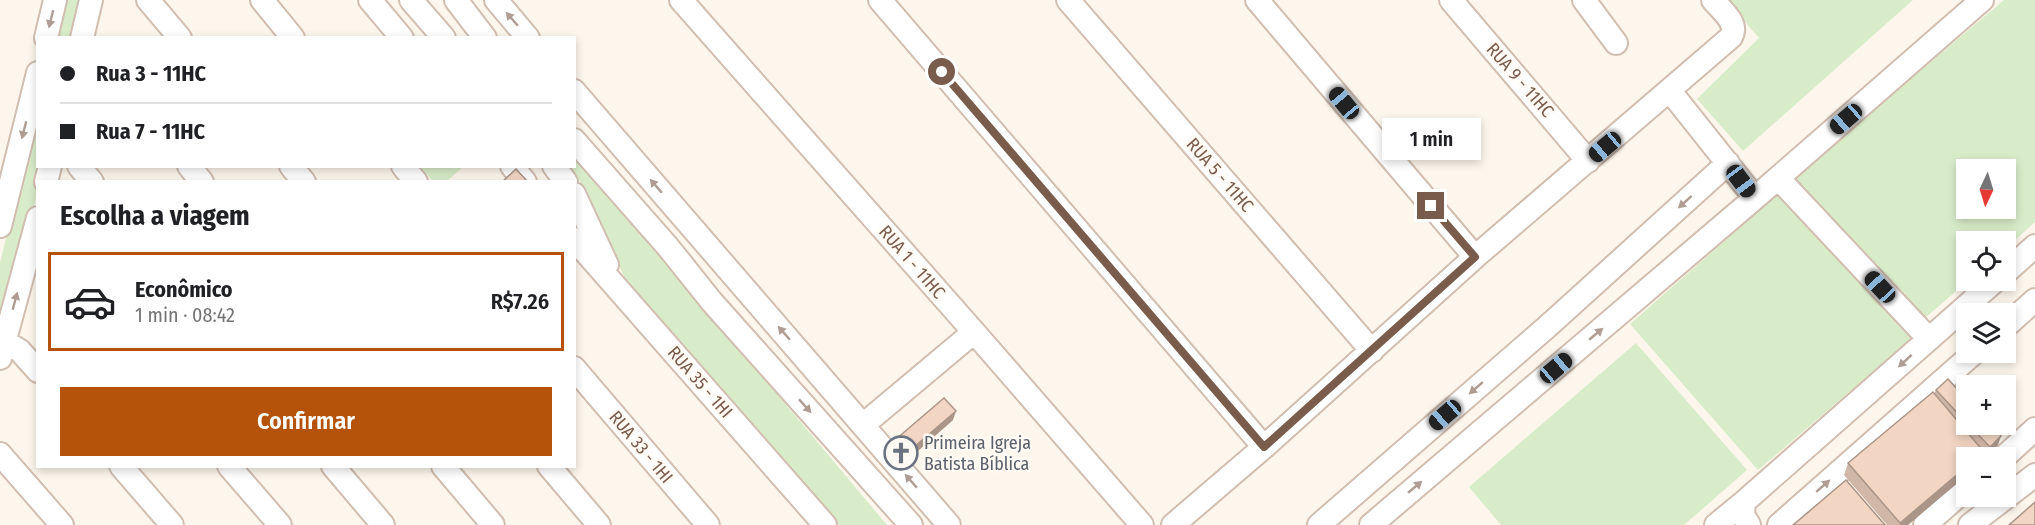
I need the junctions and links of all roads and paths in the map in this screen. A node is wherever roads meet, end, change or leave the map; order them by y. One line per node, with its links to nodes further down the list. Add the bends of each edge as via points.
1 (56, 0): 18 (street, one-way to 18)
2 (91, 0): 19 (street)
3 (148, 0): 20 (street)
4 (262, 0): 21 (street)
5 (402, 0): 17 (street)
6 (411, 0): 23 (street)
7 (456, 0): 24 (street)
8 (496, 0): 25 (street, one-way to 8)
9 (681, 0): 61 (street, RUA 1 - 11HC)
10 (880, 0): 73 (street)
11 (1068, 0): 64 (street, RUA 5 - 11HC)
12 (1257, 0): 52 (street)
13 (1451, 0): 31 (street, RUA 9 - 11HC)
14 (1584, 0): 26 (street)
15 (1713, 0): 28 (street, via 1731,21 1734,32)
16 (1982, 0): 38 (street)
17 (377, 8): 22 (street)
18 (47, 36)
19 (82, 36)
20 (178, 36)
21 (292, 36)
22 (400, 36)
23 (442, 36)
24 (483, 36)
25 (526, 36)
26 (1616, 43)
27 (36, 81): 46 (street, one-way to 46)
28 (1670, 91): 31 (street); 32 (street)
29 (576, 93): 48 (street, one-way to 29)
30 (576, 142): 51 (street)
31 (1588, 161): 52 (street)
32 (1728, 163): 45 (street); 60 (street, one-way to 60)
33 (81, 168): 39 (street)
34 (191, 168): 40 (street)
35 (293, 168): 41 (street)
36 (405, 168): 42 (street)
37 (514, 168): 43 (street)
38 (1778, 178): 45 (street); 62 (street)
39 (90, 180)
40 (200, 180)
41 (302, 180)
42 (414, 180)
43 (523, 180)
44 (576, 198): 55 (street)
45 (1755, 198): 65 (street, one-way to 45)
46 (0, 226)
47 (36, 234): 63 (street, one-way to 47)
48 (696, 234): 51 (street, via 693,245 684,252); 54 (street)
49 (576, 241): 55 (street, RUA 35 - 1HI)
50 (2035, 246): 53 (street)
51 (673, 253): 57 (street)
52 (1475, 257): 64 (street)
53 (2016, 263)
54 (733, 276): 57 (street, via 718,276 707,282); 71 (street, one-way to 54)
55 (619, 291): 92 (street, RUA 35 - 1HI)
56 (1984, 291): 62 (street)
57 (707, 295): 93 (street, one-way to 93)
58 (2035, 300): 59 (street)
59 (2016, 317)
60 (1548, 326): 65 (street, via 1545,332 1550,345 1566,356); 67 (street)
61 (974, 332): 71 (street); 95 (street, RUA 1 - 11HC)
62 (1929, 339): 83 (street, one-way to 83)
63 (2, 345): 68 (street, via 20,351)
64 (1372, 351): 73 (street)
65 (1571, 355): 70 (street)
66 (1963, 363): 100 (street, one-way to 66)
67 (1499, 368): 70 (street, via 1517,372); 97 (street, one-way to 97)
68 (36, 369)
69 (576, 370): 91 (street, RUA 33 - 1HI)
70 (1526, 393): 84 (street, one-way to 70)
71 (863, 425): 94 (street, one-way to 71)
72 (2035, 429): 74 (street)
73 (1264, 447): 96 (street)
74 (2015, 447)
75 (0, 454): 85 (street)
76 (123, 468): 86 (street)
77 (231, 468): 87 (street)
78 (335, 468): 88 (street)
79 (445, 468): 89 (street)
80 (551, 468): 90 (street)
81 (2035, 475): 102 (street)
82 (1956, 498): 101 (street)
83 (1744, 502): 98 (street); 99 (street, via 1743,515)
84 (1377, 523)
85 (62, 525)
86 (172, 525)
87 (280, 525)
88 (382, 525)
89 (493, 525)
90 (599, 525)
91 (708, 525)
92 (825, 525)
93 (911, 525)
94 (949, 525)
95 (1142, 525)
96 (1173, 525)
97 (1318, 525)
98 (1716, 525)
99 (1749, 525)
100 (1779, 525)
101 (1925, 525)
102 (1970, 525)

